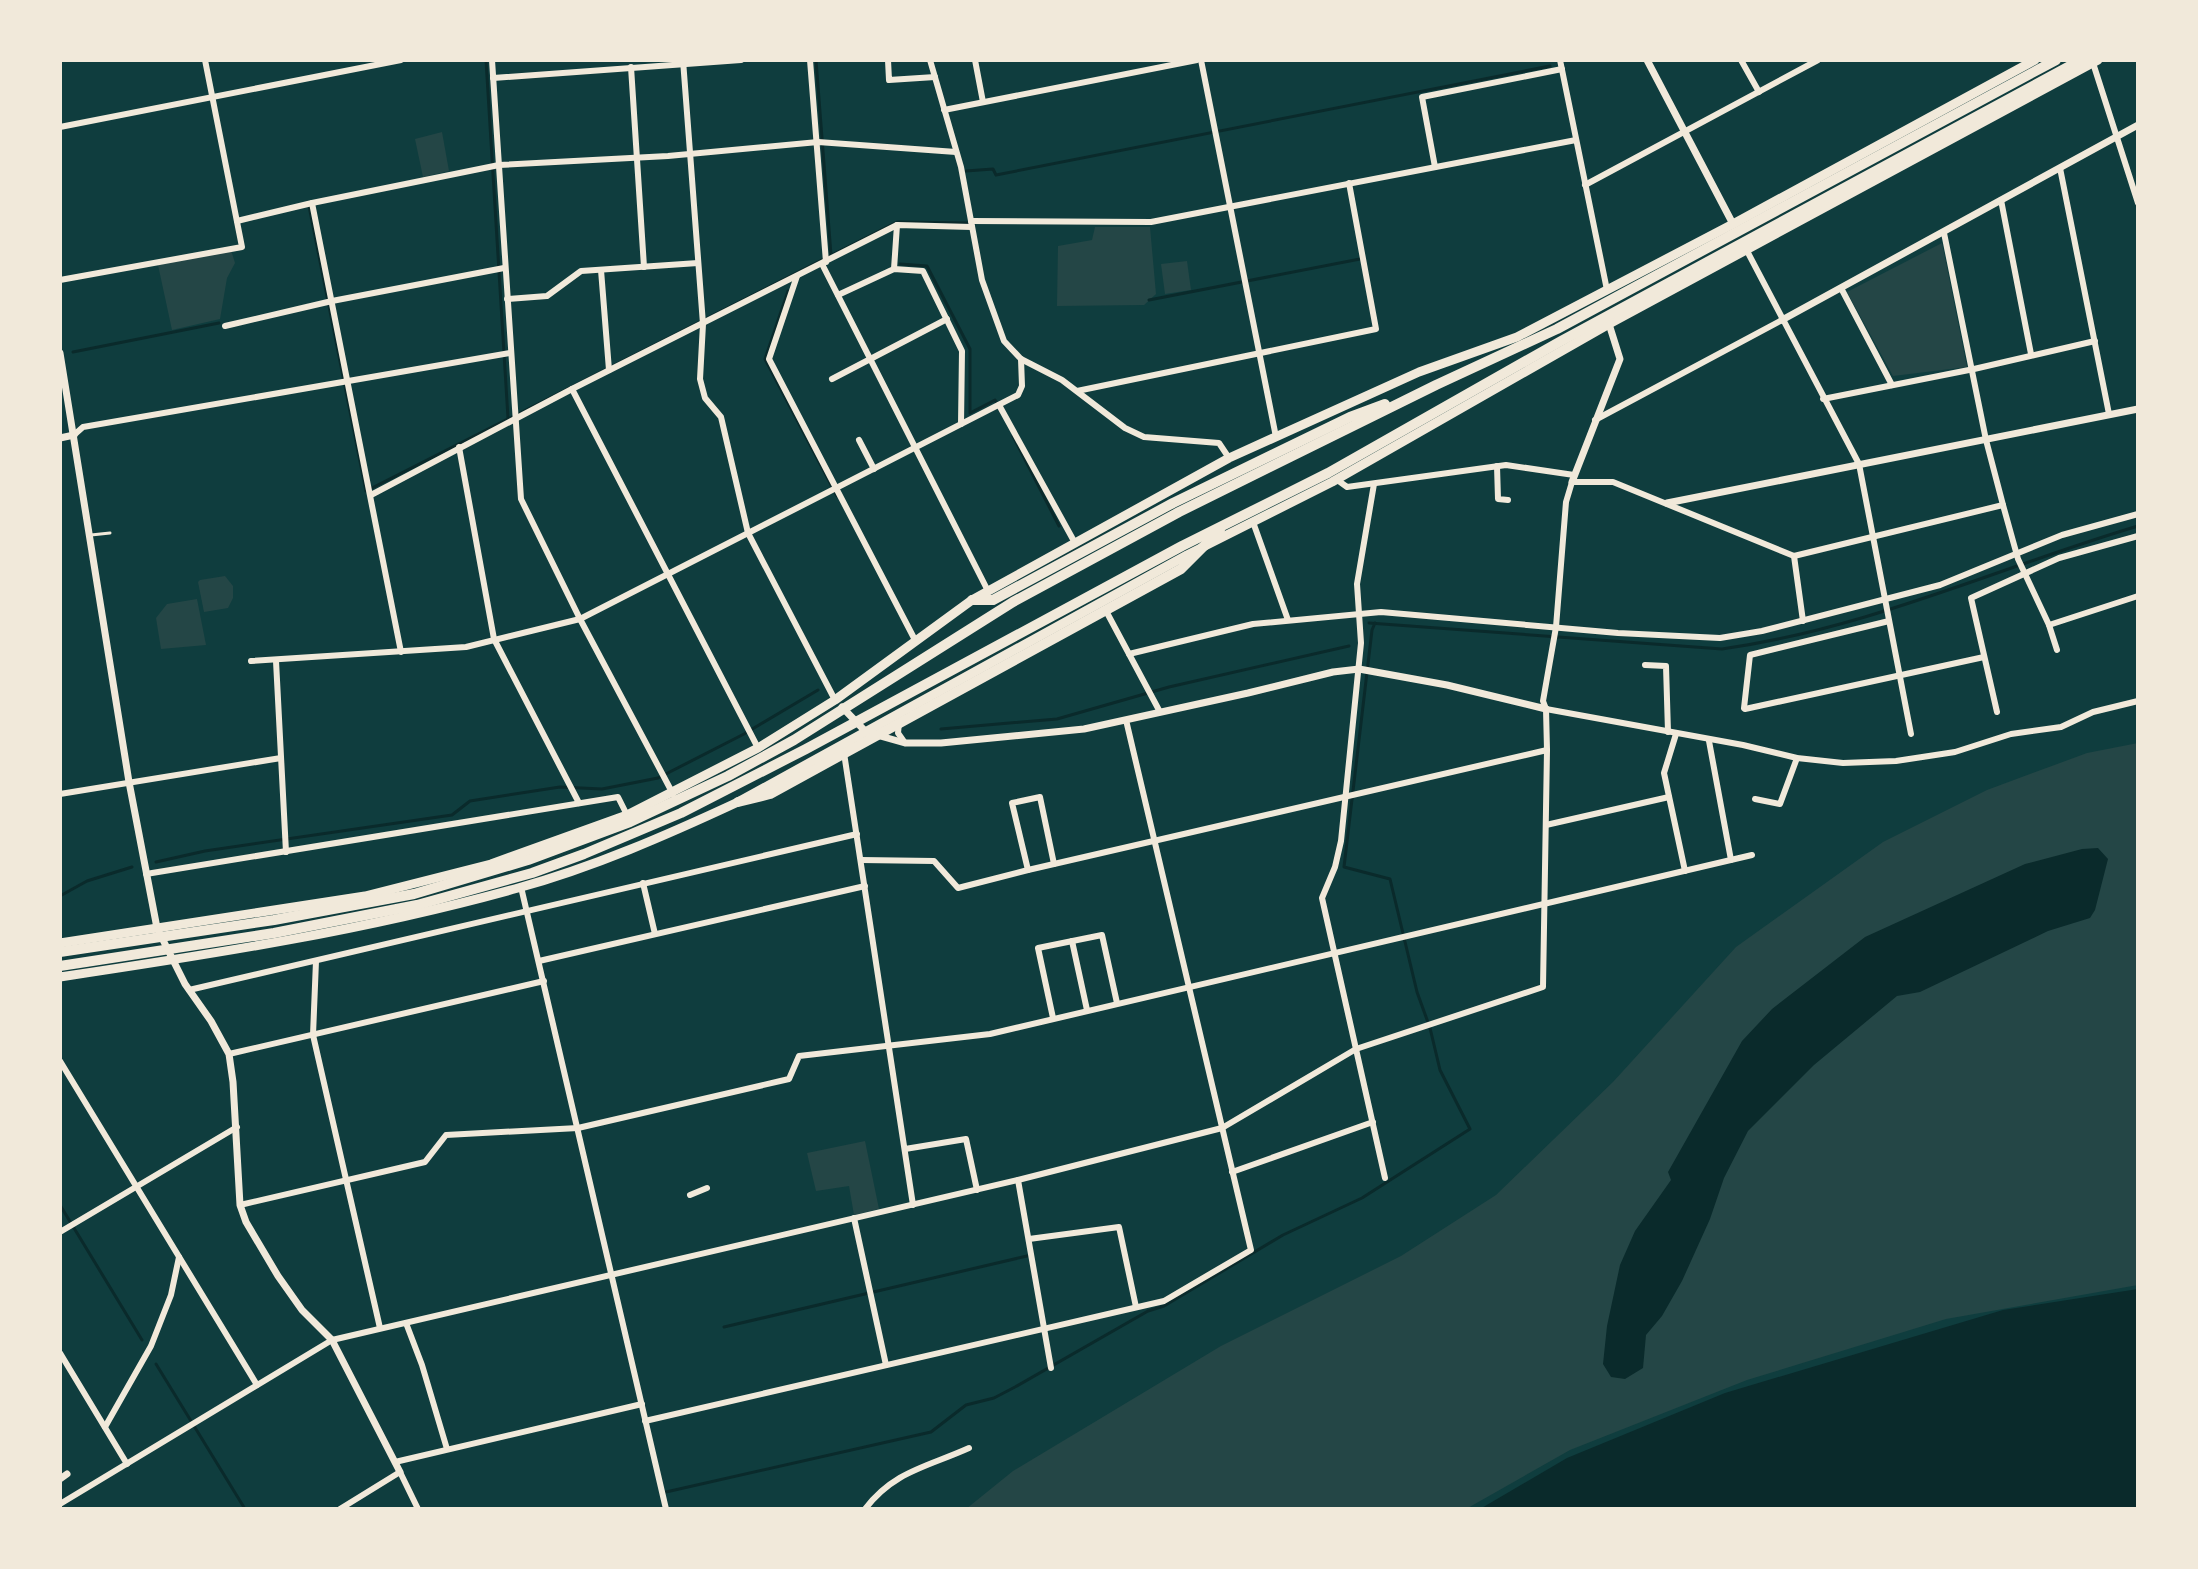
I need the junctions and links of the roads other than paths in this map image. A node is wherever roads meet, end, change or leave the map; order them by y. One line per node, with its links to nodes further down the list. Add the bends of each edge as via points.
1 (205, 60): 26 (street)
2 (401, 60): 26 (street)
3 (492, 60): 24 (street)
4 (600, 60): 21 (street)
5 (741, 60): 19 (street)
6 (810, 60): 34 (street)
7 (888, 60): 23 (street, via 889,80)
8 (931, 60): 23 (street)
9 (975, 60): 27 (street)
10 (1199, 60): 27 (street); 46 (street)
11 (1560, 60): 22 (street)
12 (1647, 60): 31 (street)
13 (1741, 60): 25 (street)
14 (1818, 60): 25 (street)
15 (2035, 60): 49 (highway)
16 (2056, 60): 82 (highway, via 1638,287)
17 (2081, 60): 114 (highway)
18 (2094, 61): 32 (street); 52 (highway)
19 (683, 62): 20 (street); 36 (street)
20 (631, 67): 21 (street); 37 (street)
21 (601, 69): 24 (street)
22 (1562, 69): 33 (street); 39 (street, via 1422,97)
23 (935, 77): 28 (street)
24 (493, 78): 38 (street)
25 (1759, 92): 31 (street)
26 (213, 97): 30 (street); 47 (street)
27 (983, 102): 28 (street)
28 (944, 110): 35 (street)
29 (2138, 125): 32 (street)
30 (60, 127)
31 (1685, 131): 42 (street); 49 (street)
32 (2117, 137): 40 (street); 45 (street)
33 (1576, 140): 39 (street); 42 (street)
34 (818, 142): 35 (street); 36 (street); 54 (street)
35 (956, 152): 48 (street)
36 (690, 154): 37 (street); 53 (street)
37 (637, 158): 38 (street); 55 (street)
38 (499, 165): 44 (street); 56 (street)
39 (1435, 167): 41 (street)
40 (2060, 168): 43 (street); 71 (street)
41 (1349, 183): 46 (street); 74 (street, via 1376,329)
42 (1585, 185): 62 (street)
43 (2001, 200): 51 (street); 75 (street)
44 (312, 203): 47 (street); 65 (street)
45 (2138, 203)
46 (1230, 206): 48 (street, via 1151,222); 74 (street)
47 (237, 221): 60 (street, via 242,247)
48 (972, 224): 50 (street); 77 (street, via 982,280 1004,341)
49 (1733, 224): 62 (highway)
50 (897, 225): 54 (street); 57 (street)
51 (1944, 233): 61 (street); 78 (street)
52 (1746, 249): 67 (street); 69 (highway)
53 (698, 263): 55 (street); 68 (street)
54 (824, 263): 59 (street); 63 (street)
55 (644, 267): 58 (street)
56 (504, 268): 64 (street); 65 (street)
57 (894, 269): 63 (street); 66 (street, via 923,271)
58 (601, 270): 64 (street, via 581,271 547,296); 79 (street)
59 (797, 276): 68 (street); 107 (street, via 769,359)
60 (60, 280)
61 (1841, 288): 67 (street); 83 (street)
62 (1607, 290): 94 (highway, via 1517,337 1419,372)
63 (838, 295): 76 (street)
64 (507, 299): 73 (street)
65 (332, 301): 70 (street); 81 (street)
66 (947, 319): 76 (street); 92 (street, via 962,351)
67 (1782, 320): 86 (street); 91 (street)
68 (703, 324): 79 (street); 116 (street, via 700,379 705,398 721,417)
69 (1609, 324): 91 (street, via 1620,359); 105 (highway)
70 (225, 326)
71 (2095, 341): 75 (street); 89 (street)
72 (60, 353): 93 (street)
73 (510, 353): 81 (street); 90 (street)
74 (1260, 354): 85 (street); 94 (street)
75 (2031, 354): 78 (street)
76 (869, 358): 80 (street); 99 (street)
77 (1021, 359): 85 (street); 87 (street, via 1018,395)
78 (1974, 369): 83 (street); 97 (street)
79 (609, 370): 84 (street)
80 (832, 379)
81 (349, 382): 93 (street, via 83,427); 108 (street)
82 (1436, 385): 127 (highway, via 1350,417 1173,503 993,600); 194 (highway, via 1179,512 1013,602 794,740 630,822 414,894)
83 (1892, 385): 86 (street)
84 (572, 389): 90 (street); 124 (street)
85 (1077, 391): 100 (street, via 1144,437 1219,443)
86 (1823, 399): 101 (street)
87 (999, 405): 92 (street); 120 (street)
88 (2138, 409): 89 (street)
89 (2109, 414): 97 (street)
90 (515, 419): 98 (street); 131 (street, via 521,499)
91 (1594, 421): 104 (street)
92 (961, 424): 99 (street)
93 (74, 435): 95 (street); 117 (street)
94 (1276, 437): 100 (highway)
95 (60, 438)
96 (859, 440): 103 (street)
97 (1986, 440): 101 (street); 111 (street)
98 (459, 447): 108 (street); 137 (street)
99 (915, 448): 103 (street); 125 (street)
100 (1229, 458): 120 (highway)
101 (1859, 464): 110 (street); 118 (street)
102 (1497, 466): 104 (street); 106 (street); 109 (street, via 1498,499)
103 (874, 469): 107 (street)
104 (1573, 478): 110 (street, via 1613,482); 136 (street, via 1566,502)
105 (1336, 479): 106 (street, via 1347,487); 113 (highway)
106 (1374, 484): 130 (street, via 1357,584)
107 (836, 488): 116 (street); 138 (street)
108 (371, 495): 140 (street)
109 (1508, 500)
110 (1667, 503): 121 (street)
111 (2003, 505): 118 (street); 122 (street)
112 (2138, 514): 122 (street, via 2062,535)
113 (1253, 522): 128 (highway); 132 (street)
114 (1228, 523): 171 (highway, via 1181,569 770,794); 199 (highway, via 734,787 584,854 518,877 354,919)
115 (110, 533): 117 (lane)
116 (748, 533): 124 (street); 148 (street)
117 (91, 535): 165 (street)
118 (1873, 536): 121 (street); 129 (street)
119 (2138, 536): 123 (street)
120 (1075, 543): 125 (highway)
121 (1794, 556): 134 (street)
122 (2017, 556): 123 (street); 129 (street)
123 (2024, 573): 135 (street); 142 (street, via 1971,598)
124 (668, 574): 131 (street); 161 (street)
125 (988, 591): 127 (highway)
126 (2138, 596): 135 (street)
127 (972, 600): 138 (highway)
128 (1101, 602): 141 (street); 150 (highway)
129 (1886, 603): 133 (street); 134 (street)
130 (1361, 618): 132 (street); 136 (street, via 1381,612); 146 (street)
131 (580, 619): 137 (street); 167 (street)
132 (1288, 620): 141 (street)
133 (1889, 620): 147 (street); 147 (street, via 1750,655 1744,709)
134 (1803, 621): 136 (street, via 1720,638)
135 (2049, 625): 139 (street)
136 (1556, 629): 151 (street)
137 (494, 639): 140 (street, via 466,647); 172 (street)
138 (915, 640): 148 (highway)
139 (2057, 650)
140 (401, 652): 144 (street)
141 (1129, 654): 152 (street)
142 (1984, 657): 147 (street); 153 (street)
143 (251, 661): 144 (street)
144 (276, 661): 163 (street)
145 (1645, 665): 156 (street, via 1666,666)
146 (1364, 670): 151 (street); 152 (street, via 1333,672); 168 (street)
147 (1900, 677): 157 (street)
148 (835, 700): 155 (street); 161 (highway)
149 (2138, 701): 164 (street, via 2061,727 2011,734 1925,758 1843,763)
150 (910, 707): 155 (highway); 159 (street, via 897,726)
151 (1546, 709): 156 (street); 162 (street)
152 (1160, 712): 154 (street)
153 (1997, 712)
154 (1126, 720): 159 (street, via 1003,738); 176 (street)
155 (866, 732): 159 (street); 160 (highway)
156 (1672, 733): 158 (street); 169 (street, via 1664,773)
157 (1911, 734)
158 (1709, 741): 164 (street, via 1743,742); 180 (street)
159 (905, 743)
160 (843, 744): 171 (highway); 175 (street)
161 (758, 748): 167 (highway)
162 (1547, 750): 168 (street); 174 (street)
163 (281, 758): 165 (street); 177 (street)
164 (1797, 758): 170 (street, via 1780,804)
165 (129, 782): 166 (street); 184 (street)
166 (60, 794)
167 (673, 794): 173 (highway)
168 (1348, 795): 176 (street); 195 (street, via 1335,867 1322,898)
169 (1669, 797): 174 (street); 183 (street)
170 (1755, 799)
171 (738, 802): 187 (highway)
172 (579, 803): 173 (street, via 618,797); 177 (street)
173 (627, 815): 190 (highway, via 491,864 365,896)
174 (1546, 825): 188 (street)
175 (857, 834): 179 (street); 185 (street)
176 (1155, 841): 181 (street); 202 (street)
177 (286, 852): 184 (street)
178 (1752, 855): 180 (street)
179 (861, 860): 182 (street, via 934,861 958,888); 186 (street)
180 (1731, 860): 183 (street)
181 (1054, 864): 182 (street); 182 (street, via 1040,797 1012,803)
182 (1028, 870)
183 (1685, 871): 188 (street)
184 (146, 874): 190 (street)
185 (643, 883): 189 (street); 191 (street)
186 (865, 886): 191 (street); 208 (street)
187 (521, 887): 189 (street); 196 (highway, via 375,925)
188 (1544, 905): 195 (street); 209 (street, via 1543,987)
189 (527, 909): 197 (street); 198 (street)
190 (157, 928): 193 (highway); 196 (street)
191 (655, 934): 198 (street)
192 (1072, 941): 204 (street, via 1102,935); 205 (street); 206 (street, via 1038,948)
193 (60, 943)
194 (60, 952)
195 (1335, 953): 202 (street); 209 (street)
196 (172, 960): 200 (highway); 203 (street)
197 (316, 961): 203 (street); 207 (street)
198 (539, 961): 201 (street)
199 (60, 966)
200 (60, 977)
201 (544, 981): 207 (street); 214 (street)
202 (1189, 986): 204 (street); 215 (street)
203 (189, 990): 210 (street)
204 (1117, 1003): 205 (street)
205 (1087, 1010): 206 (street)
206 (1053, 1018): 208 (street, via 990,1034)
207 (313, 1035): 210 (street); 219 (street)
208 (889, 1047): 214 (street, via 799,1056 789,1079); 216 (street)
209 (1356, 1049): 212 (street); 215 (street)
210 (229, 1054): 213 (street)
211 (60, 1061): 221 (street)
212 (1373, 1122): 217 (street); 218 (street)
213 (237, 1127): 221 (street); 225 (street)
214 (578, 1128): 219 (street, via 446,1135 425,1162); 231 (street)
215 (1222, 1128): 217 (street); 220 (street)
216 (905, 1149): 223 (street, via 966,1139); 226 (street)
217 (1232, 1172): 232 (street, via 1251,1250 1164,1301)
218 (1385, 1178)
219 (347, 1180): 225 (street); 234 (street)
220 (1018, 1180): 223 (street); 229 (street)
221 (136, 1187): 228 (street); 230 (street)
222 (707, 1188): 224 (street)
223 (977, 1190): 226 (street)
224 (690, 1195)
225 (240, 1205): 236 (street, via 278,1276)
226 (913, 1205): 227 (street)
227 (854, 1218): 231 (street); 238 (street)
228 (60, 1232)
229 (1029, 1239): 232 (street, via 1119,1227); 235 (street)
230 (179, 1257): 240 (street); 243 (street, via 151,1346)
231 (612, 1275): 233 (street); 241 (street)
232 (1136, 1307): 235 (street)
233 (406, 1323): 234 (street); 245 (street)
234 (380, 1328): 236 (street)
235 (1044, 1328): 238 (street); 239 (street)
236 (332, 1340): 240 (street); 246 (street)
237 (60, 1353): 243 (street)
238 (886, 1365): 242 (street)
239 (1051, 1368)
240 (257, 1385): 247 (street)
241 (642, 1404): 242 (street); 245 (street)
242 (645, 1421): 252 (street)
243 (105, 1427): 247 (street)
244 (969, 1448): 253 (street, via 902,1474)
245 (447, 1449): 246 (street)
246 (395, 1462): 248 (street)
247 (127, 1464): 249 (street)
248 (400, 1472): 250 (street); 251 (street)
249 (60, 1504)
250 (340, 1509)
251 (418, 1509)
252 (666, 1509)
253 (865, 1509)

